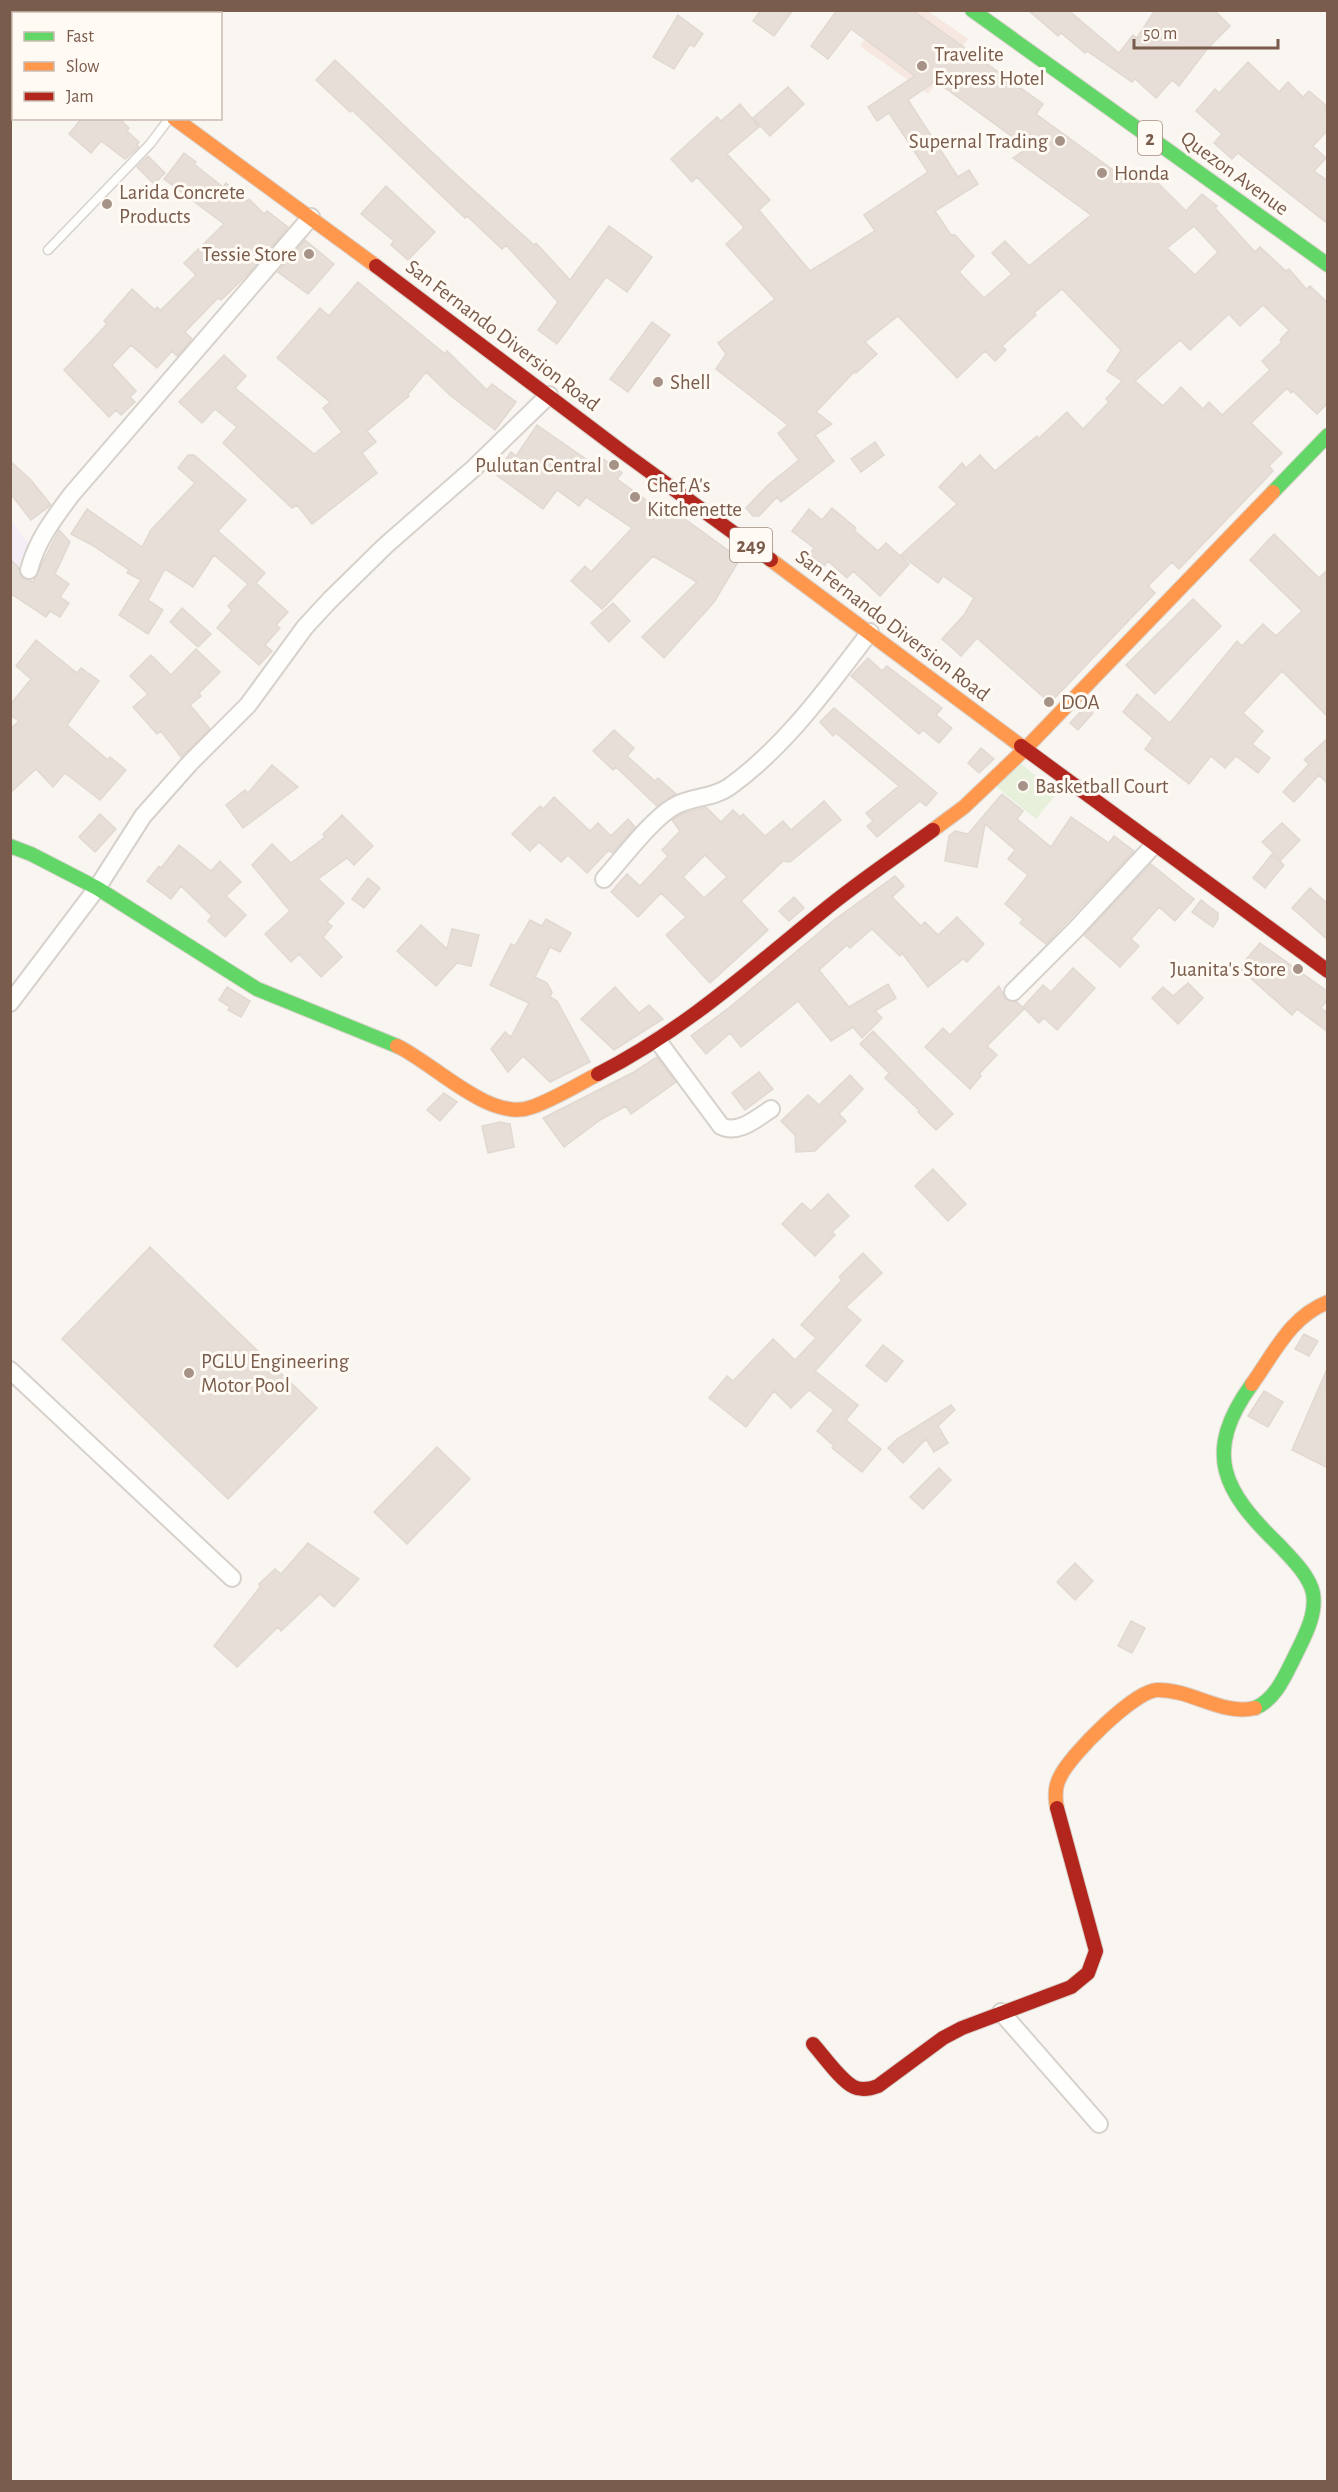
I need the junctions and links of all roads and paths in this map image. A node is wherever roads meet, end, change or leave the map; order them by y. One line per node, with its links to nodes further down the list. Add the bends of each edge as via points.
1 (972, 10): 6 (main road, Quezon Avenue / 2)
2 (168, 120): 5 (lane, via 150,144)
3 (177, 120): 4 (main road, San Fernando Diversion Road / 249)
4 (311, 217): 7 (main road, San Fernando Diversion Road / 249); 9 (street, via 72,494 41,537)
5 (48, 250)
6 (1328, 265)
7 (549, 395): 10 (main road, San Fernando Diversion Road / 249); 15 (street, via 330,600 248,705 143,816)
8 (1328, 435): 11 (main road)
9 (29, 570)
10 (870, 632): 11 (main road, San Fernando Diversion Road / 249); 14 (street, via 829,686 758,763 720,792 684,801 663,814)
11 (1025, 749): 12 (main road, San Fernando Diversion Road / 249); 19 (main road, via 964,807 825,909 721,996)
12 (1154, 845): 16 (main road, San Fernando Diversion Road / 249); 17 (street)
13 (10, 846): 15 (main road)
14 (604, 879)
15 (97, 888): 18 (street); 19 (main road, via 257,989 404,1049 501,1107 531,1108)
16 (1328, 971)
17 (1013, 992)
18 (10, 1003)
19 (658, 1041): 20 (street, via 721,1126 743,1126)
20 (771, 1110)
21 (1328, 1302): 24 (main road, via 1306,1311 1290,1326 1235,1410 1225,1434 1222,1458 1227,1483 1240,1508 1302,1569 1310,1582 1314,1595 1308,1627 1265,1703 1244,1711 1162,1690 1147,1691 1126,1706 1060,1774 1056,1803 1096,1951 1094,1962 1071,1988)
22 (10, 1370): 23 (street)
23 (232, 1578)
24 (1001, 2012): 25 (main road, via 943,2038 867,2090 851,2086); 26 (street)
25 (813, 2044)
26 (1099, 2124)

